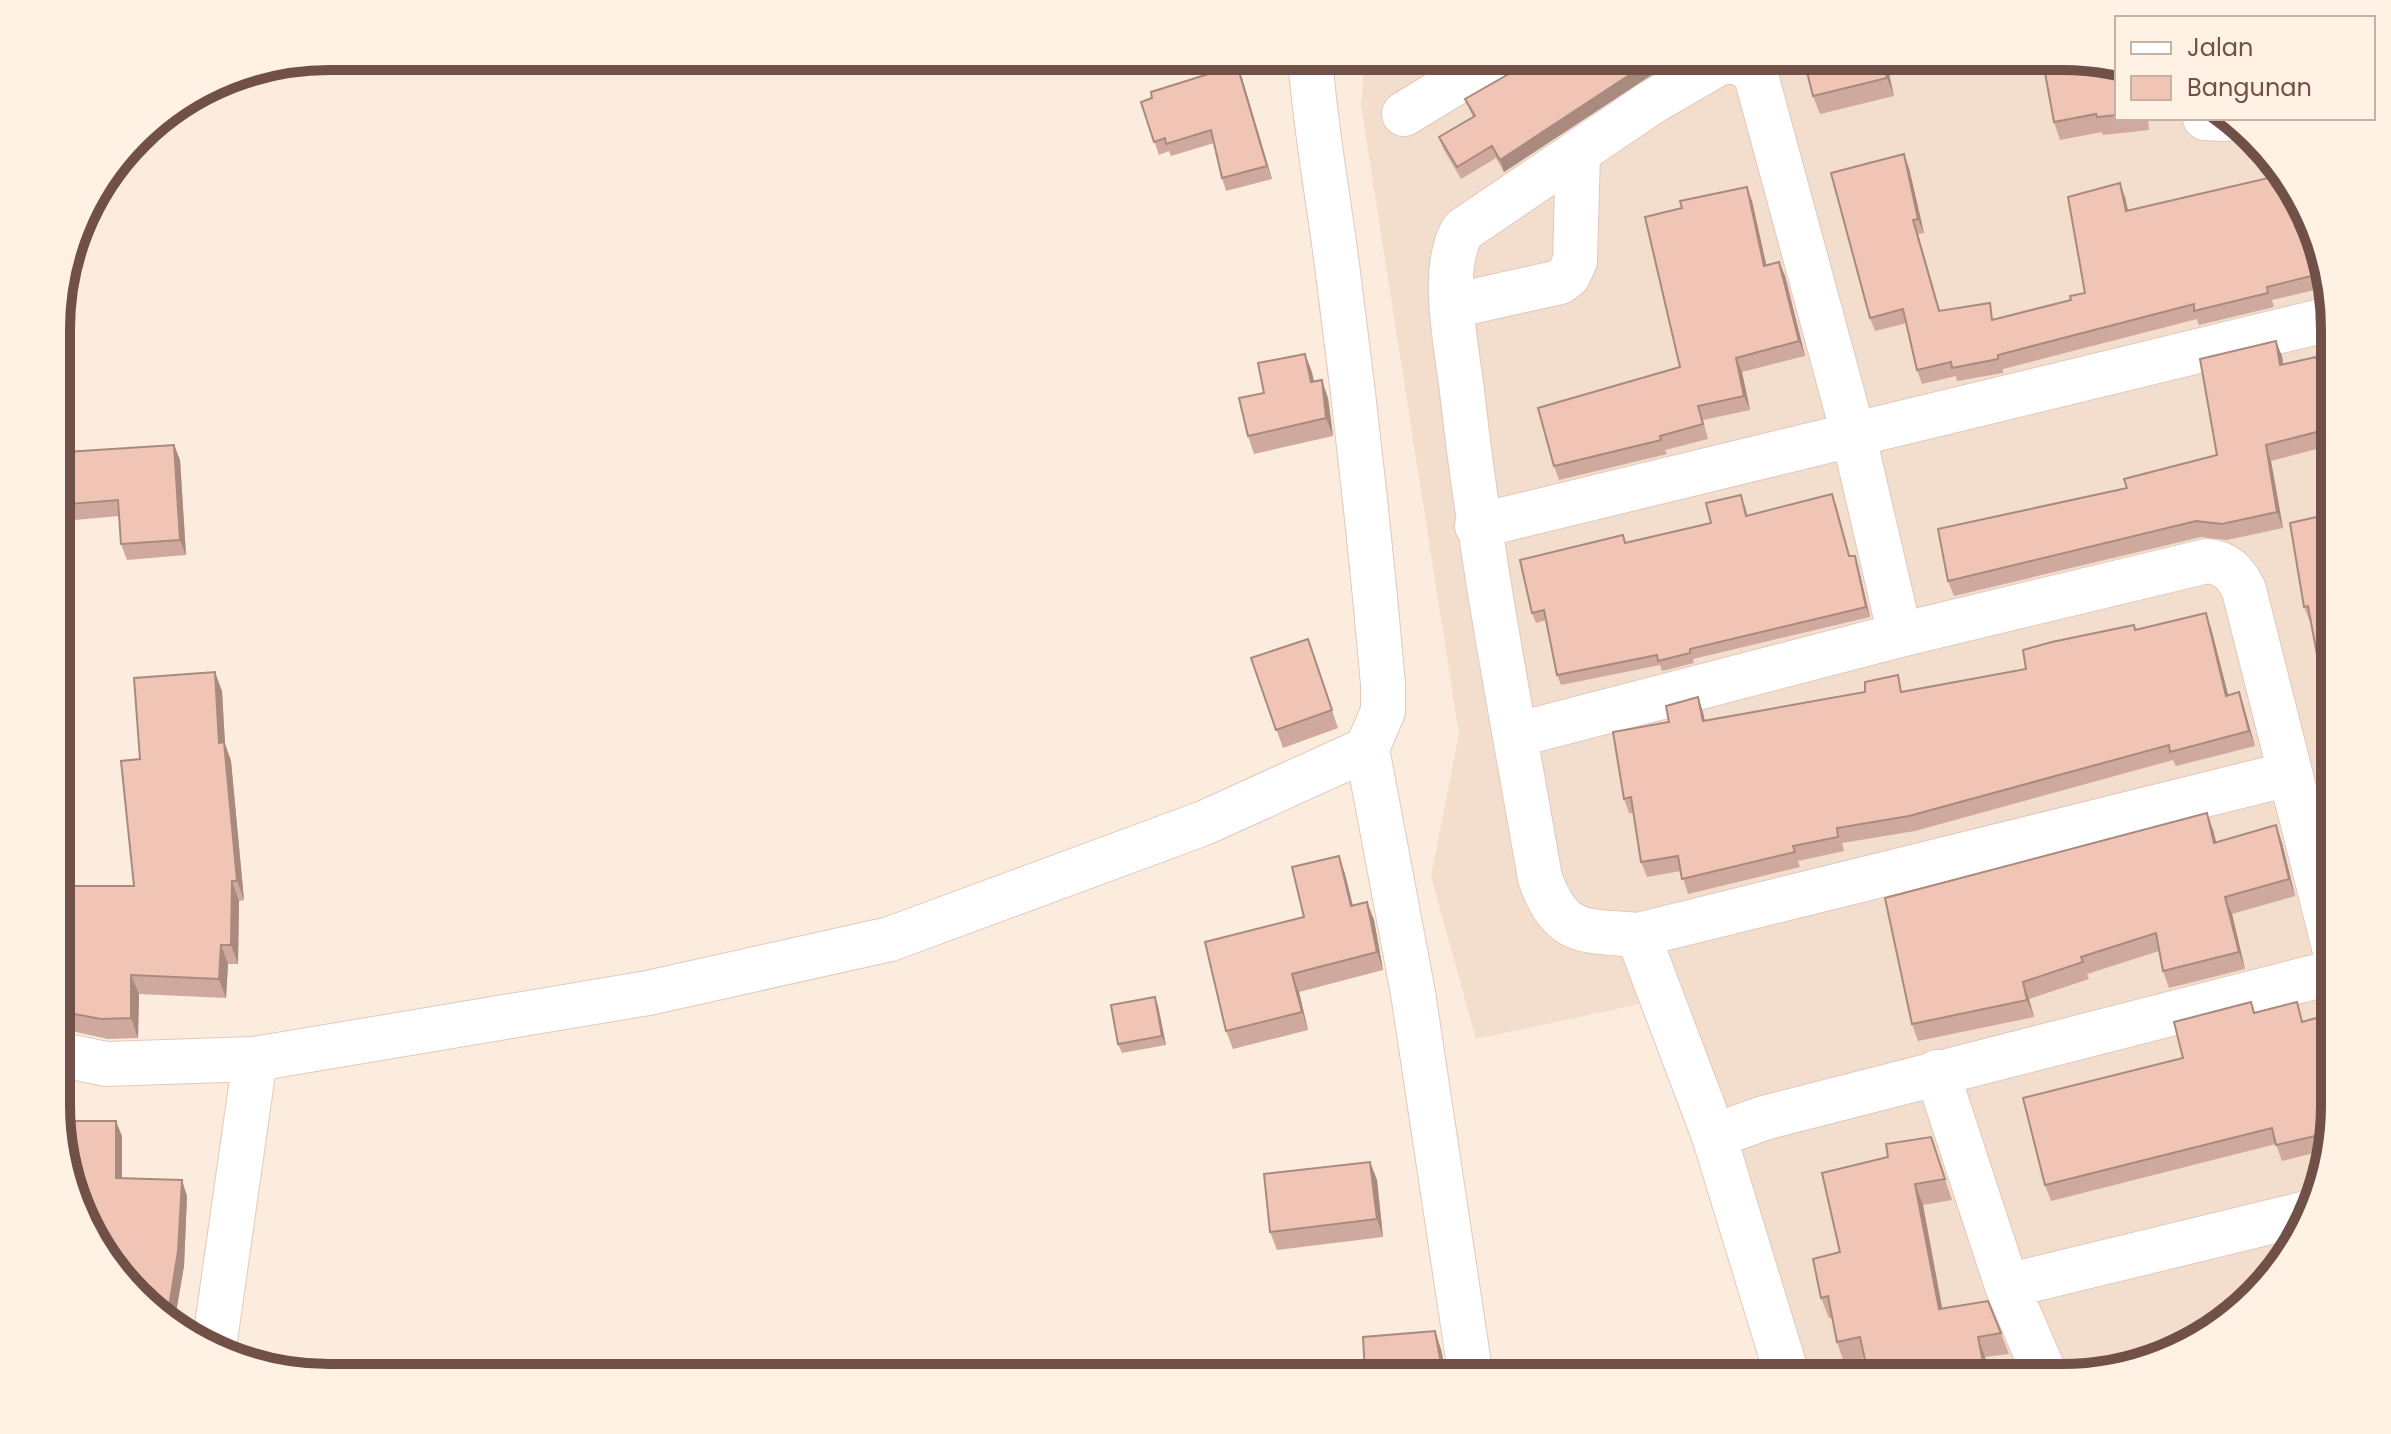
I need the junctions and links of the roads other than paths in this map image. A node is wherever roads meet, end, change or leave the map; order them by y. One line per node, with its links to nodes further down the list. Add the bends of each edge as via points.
1 (1311, 70): 13 (street, via 1366,490 1380,654 1383,711)
2 (1448, 70): 5 (street)
3 (1707, 70): 6 (street)
4 (1753, 70): 9 (street)
5 (1404, 114)
6 (1578, 152): 7 (street, via 1463,230 1452,260); 7 (street, via 1575,261 1568,276)
7 (1452, 306): 10 (street)
8 (2320, 321): 9 (street)
9 (1853, 433): 10 (street); 11 (street)
10 (1477, 526): 12 (street)
11 (1900, 635): 12 (street); 14 (street, via 2216,562 2229,567 2244,590)
12 (1515, 735): 16 (street, via 1540,878 1549,902 1562,921 1579,928)
13 (1367, 749): 19 (street, via 1204,823 890,939 648,993); 25 (street, via 1413,993)
14 (2289, 774): 15 (street); 16 (street)
15 (2320, 893)
16 (1638, 935): 21 (street)
17 (2320, 976): 20 (street)
18 (70, 1056): 19 (street, via 106,1064)
19 (255, 1059): 24 (street)
20 (1937, 1072): 21 (street); 23 (street)
21 (1714, 1136): 26 (street)
22 (2295, 1216): 23 (street)
23 (2007, 1286): 27 (street)
24 (215, 1337)
25 (1469, 1363)
26 (1783, 1363)
27 (2040, 1363)

